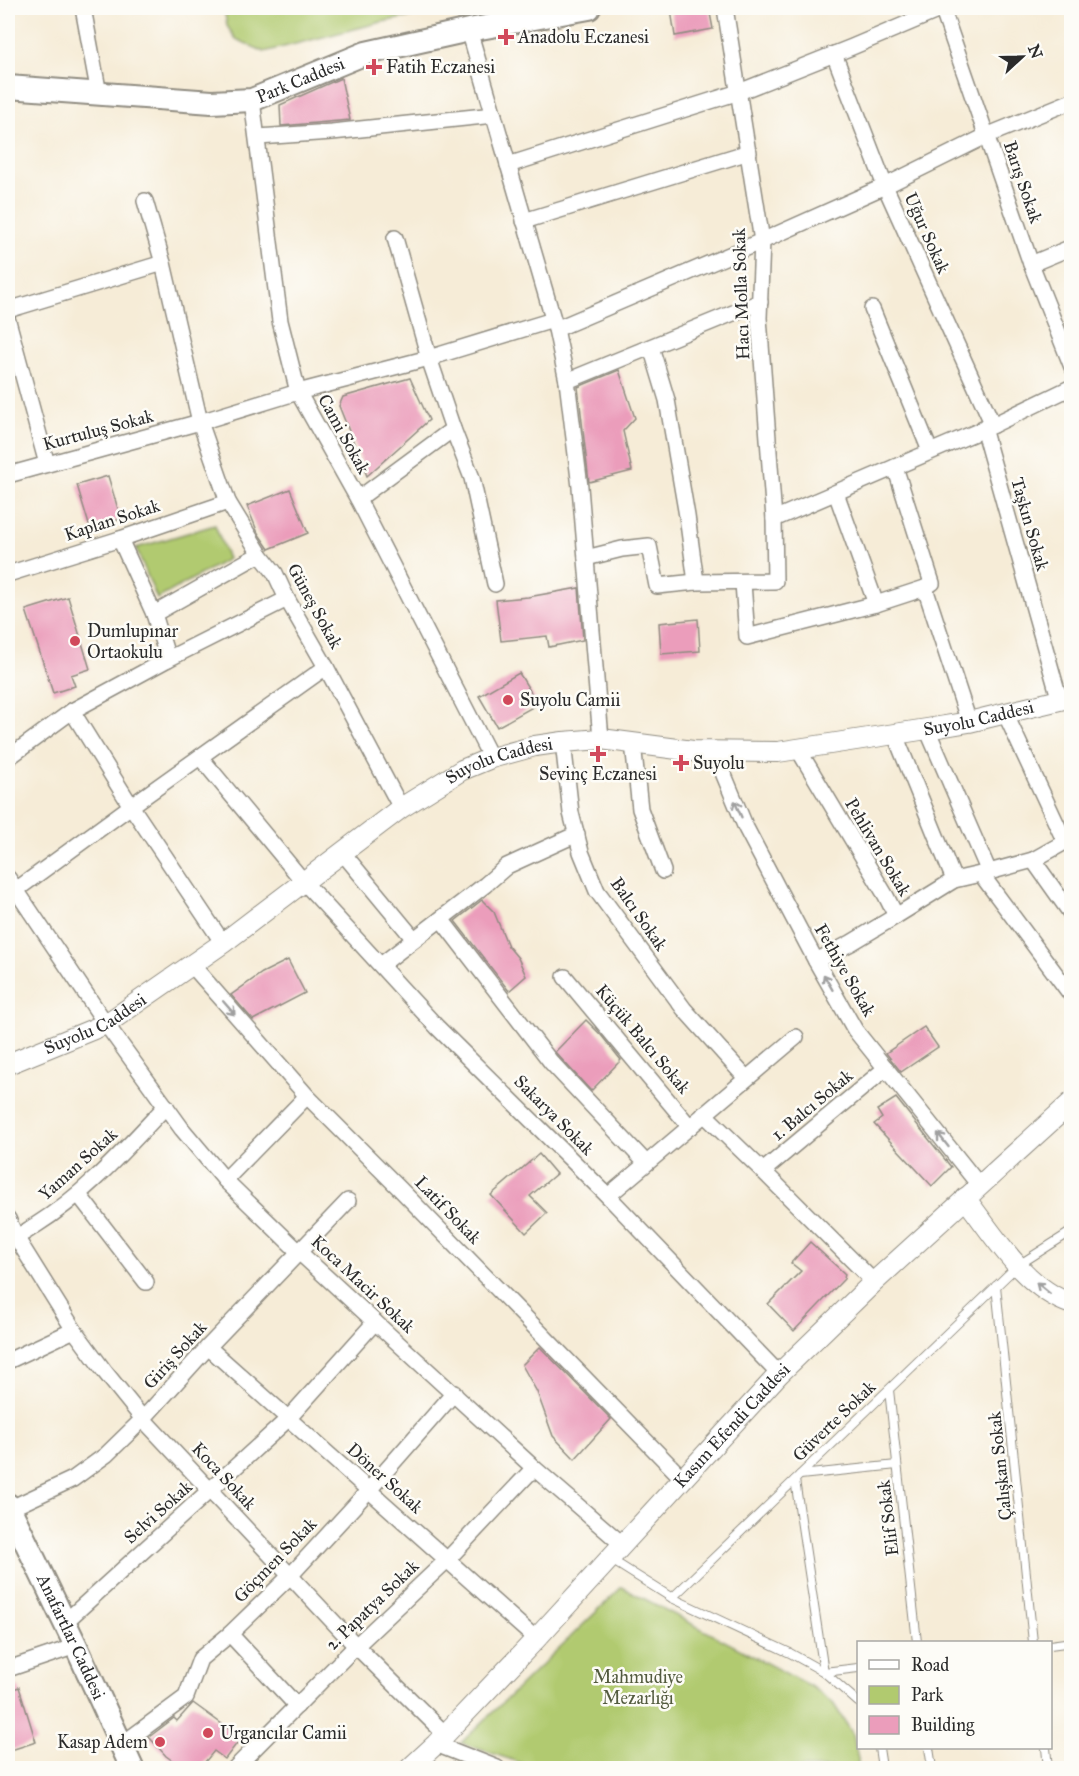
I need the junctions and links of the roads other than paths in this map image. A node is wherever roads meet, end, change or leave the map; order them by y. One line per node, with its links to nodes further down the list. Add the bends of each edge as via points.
1 (83, 8): 9 (street)
2 (589, 8): 5 (main road, Park Caddesi)
3 (725, 8): 8 (street, Hacı Molla Sokak)
4 (943, 8): 6 (street); 13 (street, Barış Sokak)
5 (469, 30): 10 (main road, Park Caddesi, via 366,53); 12 (street)
6 (834, 54): 8 (street); 17 (street, Uğur Sokak)
7 (8, 87): 9 (main road, Park Caddesi)
8 (739, 92): 15 (street, Hacı Molla Sokak); 16 (street)
9 (99, 94): 10 (main road, Park Caddesi, via 212,102)
10 (252, 100): 14 (street, Cami Sokak)
11 (1071, 101): 13 (street, Kurtuluş Sokak)
12 (494, 116): 14 (street); 16 (street)
13 (986, 136): 17 (street, Kurtuluş Sokak); 24 (street, Barış Sokak)
14 (258, 137): 35 (street, Cami Sokak, via 280,321)
15 (748, 152): 19 (street); 21 (street, Hacı Molla Sokak)
16 (508, 165): 19 (street)
17 (885, 186): 21 (street, Kurtuluş Sokak); 37 (street, Uğur Sokak)
18 (145, 201): 23 (street, Güneş Sokak)
19 (524, 221): 29 (street)
20 (395, 238): 31 (street)
21 (762, 241): 25 (street, Hacı Molla Sokak); 29 (street, Kurtuluş Sokak)
22 (1071, 247): 24 (street)
23 (163, 263): 27 (street); 36 (street, Güneş Sokak)
24 (1031, 264): 32 (street, Barış Sokak)
25 (760, 302): 30 (street); 46 (street, Hacı Molla Sokak)
26 (872, 309): 39 (street)
27 (8, 310)
28 (8, 321): 40 (street)
29 (554, 325): 31 (street, Kurtuluş Sokak); 33 (street)
30 (651, 347): 33 (street); 51 (street, via 667,400)
31 (429, 358): 35 (street, Kurtuluş Sokak); 38 (street)
32 (1071, 366)
33 (567, 381): 49 (street)
34 (1071, 387): 37 (street)
35 (298, 392): 36 (street, Kurtuluş Sokak); 44 (street, Cami Sokak)
36 (200, 422): 40 (street, Kurtuluş Sokak); 45 (street, Güneş Sokak)
37 (988, 426): 39 (street); 60 (street, Taşkın Sokak)
38 (453, 429): 44 (street); 53 (street, via 472,478)
39 (930, 451): 41 (street)
40 (47, 464): 42 (street, Kurtuluş Sokak)
41 (895, 466): 43 (street); 54 (street, via 932,583)
42 (8, 476)
43 (836, 493): 46 (street); 56 (street)
44 (358, 499): 73 (street, Cami Sokak)
45 (228, 502): 47 (street, Kaplan Sokak); 48 (street, Güneş Sokak)
46 (774, 519): 52 (street, Hacı Molla Sokak, via 775,581)
47 (120, 539): 50 (street, Kaplan Sokak); 57 (street)
48 (260, 554): 55 (street, Güneş Sokak, via 275,573); 57 (street)
49 (586, 558): 51 (street, via 649,546 657,586); 66 (street)
50 (8, 574)
51 (696, 582): 52 (street)
52 (743, 583): 56 (street, via 747,637)
53 (495, 584)
54 (926, 588): 56 (street); 63 (street)
55 (287, 599): 58 (street); 59 (street, Güneş Sokak)
56 (876, 604)
57 (154, 614): 58 (street)
58 (168, 659): 61 (street)
59 (326, 667): 71 (street); 75 (street, Güneş Sokak)
60 (1066, 699): 62 (street, Suyolu Caddesi)
61 (72, 711): 72 (street); 74 (street)
62 (1005, 713): 63 (street, Suyolu Caddesi); 78 (street, via 1065,842)
63 (969, 722): 64 (street, Suyolu Caddesi)
64 (927, 729): 65 (street, Suyolu Caddesi); 80 (street)
65 (895, 735): 69 (street, Suyolu Caddesi); 82 (street)
66 (602, 739): 67 (street, Suyolu Caddesi); 68 (street, Suyolu Caddesi)
67 (564, 742): 73 (street, Suyolu Caddesi); 76 (street, Balcı Sokak)
68 (633, 743): 70 (street, Suyolu Caddesi); 79 (street, via 640,809)
69 (798, 749): 70 (street, Suyolu Caddesi); 85 (street, Pehlivan Sokak)
70 (714, 752): 89 (street, Fethiye Sokak, one-way to 70, via 746,828)
71 (200, 757): 74 (street); 81 (street, Sakarya Sokak)
72 (8, 758)
73 (491, 758): 75 (street, Suyolu Caddesi, via 462,770)
74 (131, 806): 83 (street); 88 (street)
75 (401, 808): 77 (street, Suyolu Caddesi)
76 (577, 834): 86 (street, via 507,866); 98 (street, Balcı Sokak, via 597,891 684,1009)
77 (342, 852): 81 (street, Suyolu Caddesi); 87 (street)
78 (1033, 860): 80 (street); 84 (street)
79 (663, 871)
80 (985, 873): 82 (street); 93 (street)
81 (303, 880): 88 (street, Suyolu Caddesi); 91 (street, Sakarya Sokak)
82 (954, 880): 85 (street)
83 (12, 884): 94 (street, Koca Macir Sokak)
84 (1071, 915)
85 (896, 916): 89 (street, Pehlivan Sokak)
86 (441, 919): 87 (street); 104 (street, via 551,1062)
87 (414, 939): 91 (street)
88 (223, 943): 90 (street, Suyolu Caddesi)
89 (816, 962): 97 (street, Fethiye Sokak, one-way to 89, via 855,1030)
90 (190, 964): 94 (street, Suyolu Caddesi); 99 (street, Latif Sokak, one-way to 99)
91 (381, 965): 109 (street, Sakarya Sokak, via 437,1027)
92 (565, 977): 103 (street, Küçük Balcı Sokak)
93 (1071, 996)
94 (106, 1024): 96 (street, Suyolu Caddesi); 101 (street, Koca Macir Sokak)
95 (796, 1037): 98 (street)
96 (8, 1064)
97 (886, 1068): 105 (street, 1. Balcı Sokak); 107 (street, Fethiye Sokak, one-way to 97)
98 (746, 1078): 102 (street)
99 (306, 1096): 106 (street); 132 (street, Latif Sokak)
100 (1071, 1102): 107 (street, Kasım Efendi Caddesi)
101 (166, 1106): 106 (street, Koca Macir Sokak); 108 (street, Yaman Sokak)
102 (704, 1114): 103 (street); 105 (street)
103 (690, 1126): 104 (street)
104 (646, 1163): 109 (street)
105 (763, 1171): 117 (street)
106 (225, 1180): 114 (street, Koca Macir Sokak)
107 (972, 1192): 115 (street); 117 (street, Kasım Efendi Caddesi)
108 (79, 1195): 113 (street, Yaman Sokak); 116 (street)
109 (608, 1196): 124 (street, Sakarya Sokak)
110 (348, 1201): 114 (street, Giriş Sokak)
111 (8, 1219): 113 (street, Koca Sokak)
112 (1071, 1231): 115 (lane, Güverte Sokak)
113 (12, 1237): 121 (street, Koca Sokak)
114 (299, 1252): 120 (street, Koca Macir Sokak); 122 (street, Giriş Sokak)
115 (1017, 1266): 118 (lane, Güverte Sokak); 119 (street, one-way to 115, via 1058,1300)
116 (146, 1282)
117 (874, 1282): 124 (street, Kasım Efendi Caddesi)
118 (996, 1286): 125 (lane, Güverte Sokak); 144 (lane, Çalışkan Sokak)
119 (1071, 1305)
120 (375, 1322): 126 (street, Koca Macir Sokak); 128 (street, Selvi Sokak)
121 (74, 1330): 123 (street); 127 (street, Koca Sokak)
122 (208, 1347): 127 (street, Giriş Sokak); 128 (street, Döner Sokak)
123 (8, 1361)
124 (779, 1374): 132 (street, Kasım Efendi Caddesi)
125 (888, 1390): 129 (lane, Elif Sokak); 131 (lane, Güverte Sokak)
126 (454, 1393): 130 (street, Koca Macir Sokak); 134 (street, Göçmen Sokak)
127 (143, 1419): 133 (street, Koca Sokak); 135 (street, Giriş Sokak, via 106,1455 73,1479)
128 (288, 1419): 133 (street, Selvi Sokak); 134 (street, Döner Sokak)
129 (897, 1464): 131 (lane); 143 (lane, Elif Sokak)
130 (534, 1468): 136 (street, Koca Macir Sokak); 137 (street, 2. Papatya Sokak)
131 (797, 1478): 139 (lane, Güverte Sokak); 151 (lane)
132 (682, 1479): 136 (street, Kasım Efendi Caddesi)
133 (211, 1490): 138 (street, Koca Sokak); 140 (street, Selvi Sokak)
134 (369, 1490): 137 (street, Döner Sokak); 138 (street, Göçmen Sokak)
135 (8, 1507): 140 (main road, Anafartlar Caddesi)
136 (616, 1552): 139 (lane); 142 (street, Kasım Efendi Caddesi)
137 (447, 1560): 142 (street, Döner Sokak); 148 (street, 2. Papatya Sokak)
138 (290, 1576): 141 (street, Göçmen Sokak); 148 (street, Koca Sokak)
139 (672, 1598): 151 (lane)
140 (64, 1623): 147 (main road, Anafartlar Caddesi)
141 (230, 1634): 153 (street); 155 (street, Göçmen Sokak, via 200,1659 186,1697)
142 (536, 1639): 154 (street, Kasım Efendi Caddesi)
143 (917, 1641)
144 (1033, 1641)
145 (1071, 1642): 146 (lane)
146 (1052, 1645)
147 (76, 1646): 150 (street); 155 (main road, Anafartlar Caddesi)
148 (356, 1646): 153 (street, 2. Papatya Sokak); 154 (street, Koca Sokak)
149 (857, 1668): 151 (lane)
150 (8, 1669)
151 (824, 1672): 152 (lane)
152 (857, 1701)
153 (297, 1706): 160 (street, 2. Papatya Sokak)
154 (441, 1739): 161 (street, Kasım Efendi Caddesi); 162 (street)
155 (121, 1745): 159 (main road, Anafartlar Caddesi)
156 (879, 1749): 163 (lane)
157 (929, 1749): 164 (lane)
158 (1046, 1749): 165 (lane)
159 (132, 1768)
160 (235, 1768)
161 (410, 1768)
162 (497, 1768)
163 (880, 1768)
164 (932, 1768)
165 (1048, 1768)

